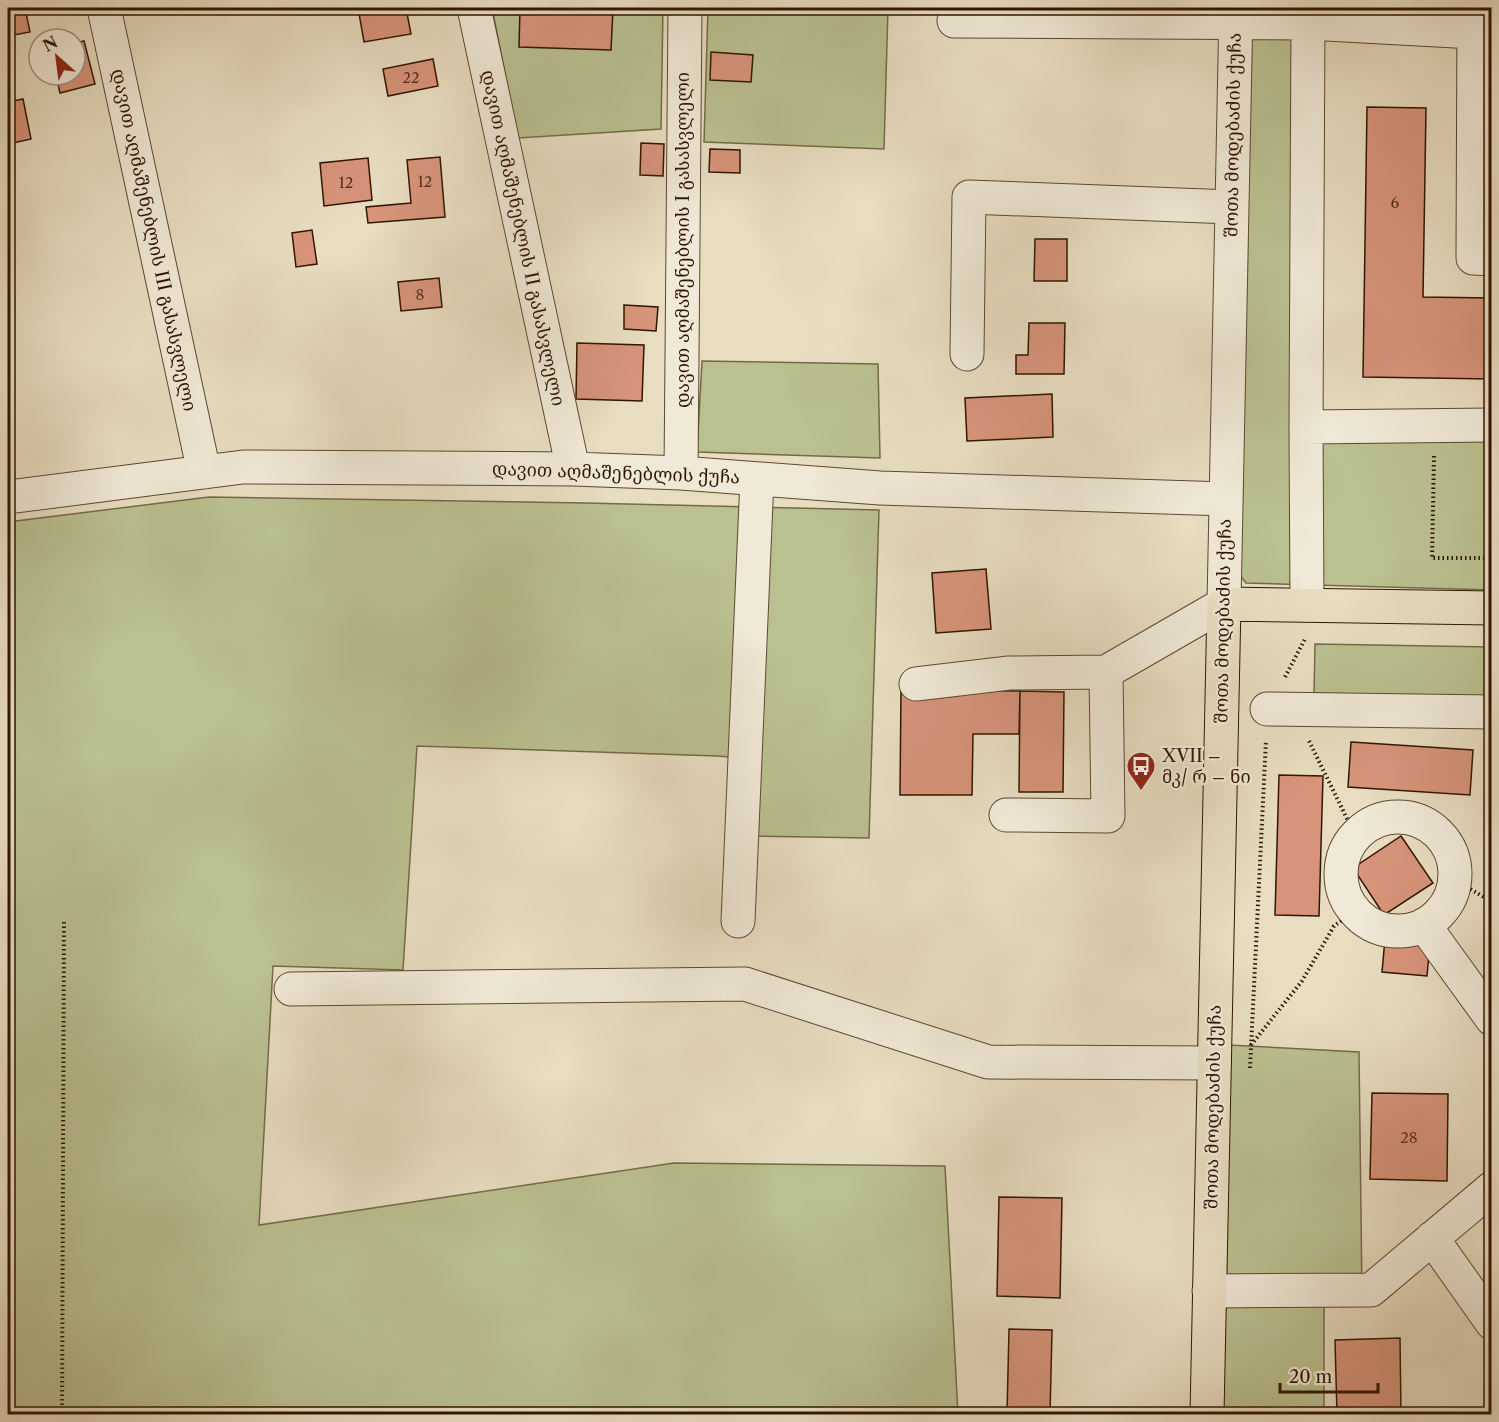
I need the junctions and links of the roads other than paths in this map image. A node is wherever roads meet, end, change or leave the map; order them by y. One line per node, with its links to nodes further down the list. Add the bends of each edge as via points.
1 (104, 8): 14 (street, დავით აღმაშენებლის III გასასვლელი)
2 (474, 8): 13 (street, დავით აღმაშენებლის II გასასვლელი)
3 (685, 8): 15 (street, დავით აღმაშენებლის I გასასვლელი)
4 (1236, 14): 6 (street); 7 (street); 8 (street, შოთა მოდებაძის ქუჩა)
5 (1474, 20): 7 (street); 9 (street, via 1473,258)
6 (954, 21)
7 (1308, 23): 12 (street)
8 (1232, 207): 10 (street, via 969,197); 18 (street, შოთა მოდებაძის ქუჩა)
9 (1491, 259)
10 (967, 354)
11 (1491, 425): 12 (street)
12 (1306, 426): 20 (street)
13 (573, 469): 14 (street, დავით აღმაშენებლის ქუჩა, via 243,467); 15 (street, დავით აღმაშენებლის ქუჩა)
14 (204, 472): 17 (street, დავით აღმაშენებლის ქუჩა)
15 (681, 473): 16 (street, დავით აღმაშენებლის ქუჩა)
16 (758, 479): 18 (street, დავით აღმაშენებლის ქუჩა, via 880,488); 27 (street)
17 (8, 497)
18 (1226, 499): 19 (street, შოთა მოდებაძის ქუჩა)
19 (1224, 604): 20 (main road); 22 (street); 31 (main road, შოთა მოდებაძის ქუჩა)
20 (1307, 605): 21 (main road)
21 (1491, 608)
22 (1106, 672): 23 (street, via 1009,674); 26 (street, via 1108,816)
23 (916, 684)
24 (1280, 709): 25 (street)
25 (1491, 712)
26 (1006, 815)
27 (738, 921)
28 (1424, 925): 28 (street, via 1439,914 1450,898 1455,880 1453,856 1442,835 1422,821 1399,816 1375,821 1355,835 1344,853 1344,893 1355,911 1379,928 1394,931); 30 (street)
29 (291, 989): 31 (street, via 745,984 988,1062)
30 (1491, 1019)
31 (1214, 1052): 34 (main road, შოთა მოდებაძის ქუჩა)
32 (1491, 1188): 33 (street)
33 (1432, 1238): 34 (street, via 1371,1290); 35 (street)
34 (1209, 1291): 36 (main road, შოთა მოდებაძის ქუჩა)
35 (1491, 1323)
36 (1207, 1414)

